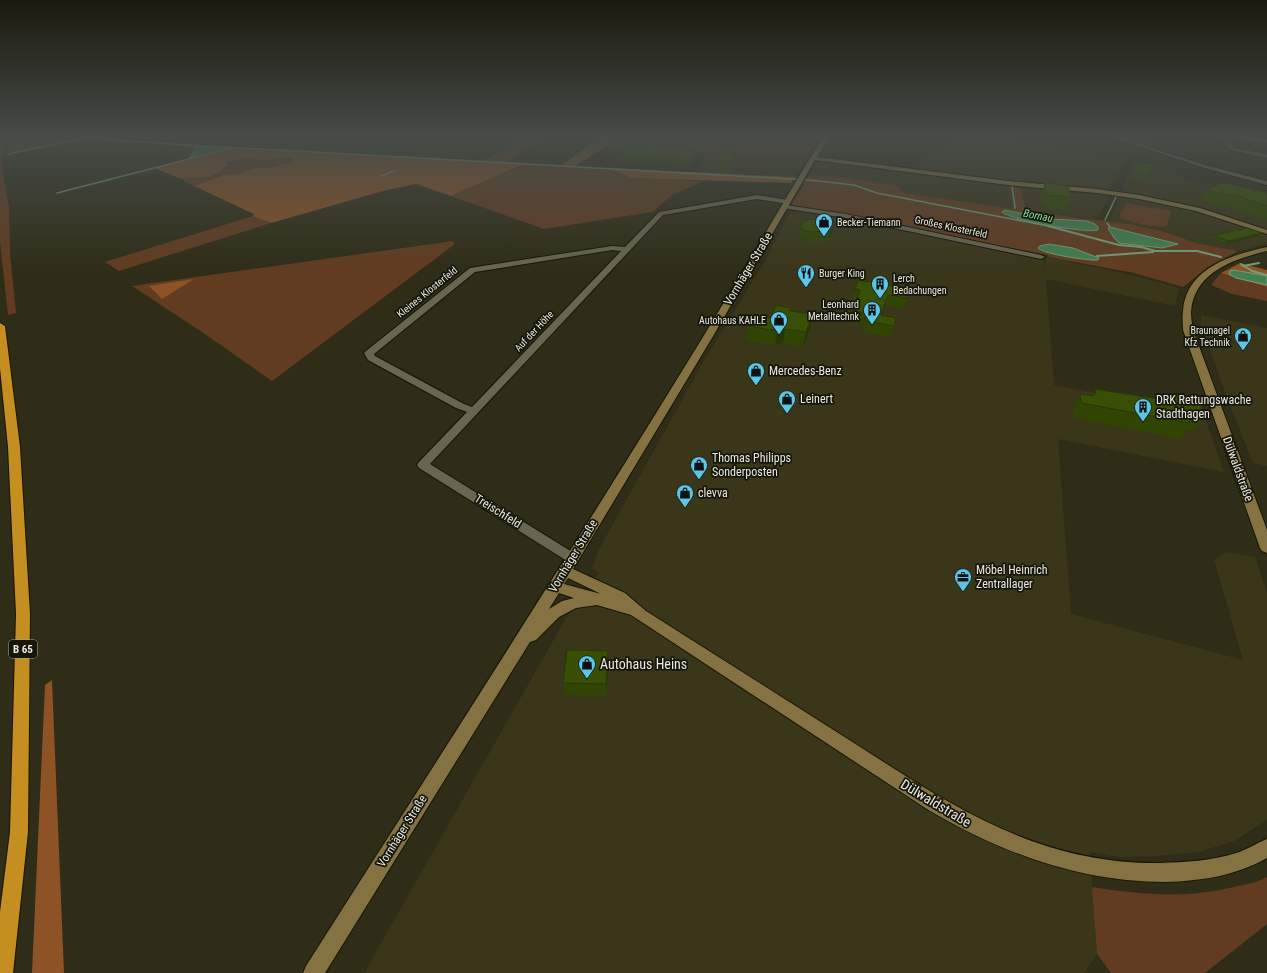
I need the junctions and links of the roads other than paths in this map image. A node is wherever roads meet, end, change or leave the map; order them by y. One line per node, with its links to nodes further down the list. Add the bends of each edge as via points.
1 (800, 180): 5 (main road, Vornhäger Straße)
2 (988, 180): 7 (main road, via 1139,197 1198,210)
3 (1257, 180): 4 (street)
4 (1267, 183)
5 (787, 204): 6 (street, Großes Klosterfeld, via 757,197); 10 (street, Großes Klosterfeld); 15 (main road, Vornhäger Straße)
6 (661, 213): 8 (street, Auf der Höhe)
7 (1267, 232)
8 (625, 249): 12 (street, Auf der Höhe); 12 (street, Kleines Klosterfeld, via 612,248 473,270 369,354 371,358)
9 (1267, 249): 14 (main road, Dülwaldstraße, via 1230,260 1205,274 1191,292 1186,317 1188,330)
10 (1041, 257)
11 (0, 326): 22 (highway, B 65, via 14,447 24,614 19,832)
12 (474, 411): 13 (street, Auf der Höhe)
13 (423, 465): 15 (street, Treischfeld)
14 (1267, 548)
15 (572, 558): 16 (main road, Vornhäger Straße)
16 (564, 571): 17 (main road, Vornhäger Straße); 19 (main road, Dülwaldstraße, via 620,597)
17 (555, 586): 18 (main road, Dülwaldstraße); 20 (main road, Vornhäger Straße)
18 (599, 599): 19 (main road, Dülwaldstraße); 20 (main road, via 578,601 562,607)
19 (642, 615): 21 (main road, Dülwaldstraße, via 936,805 1017,845 1055,858 1098,868 1147,873 1196,871 1241,860)
20 (515, 653): 23 (main road, Vornhäger Straße)
21 (1267, 848)
22 (3, 973)
23 (313, 973)

